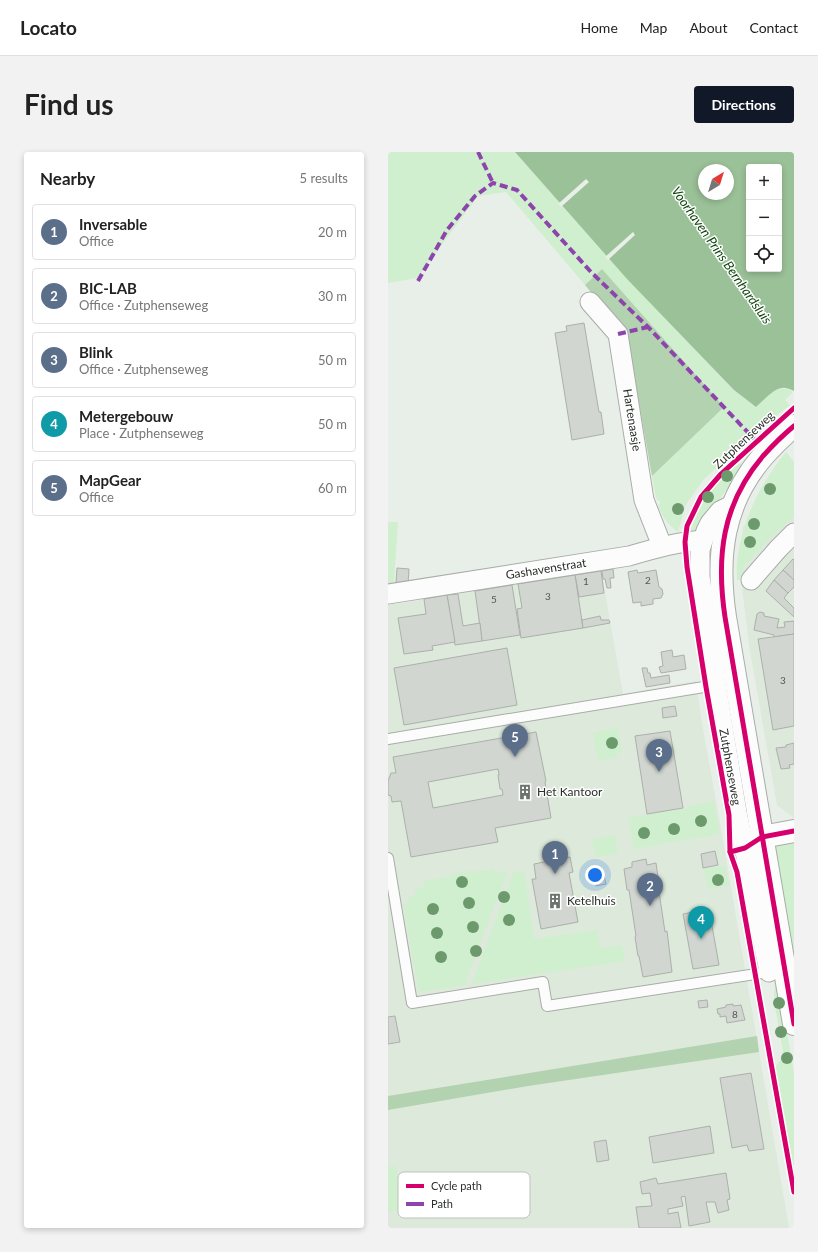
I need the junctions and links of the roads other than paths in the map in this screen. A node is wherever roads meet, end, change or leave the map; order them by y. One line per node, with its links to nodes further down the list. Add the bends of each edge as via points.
1 (590, 302): 6 (street, Hartenaasje, via 618,334 644,500)
2 (794, 426): 3 (street, Zutphenseweg, via 757,464)
3 (734, 504): 5 (street, Zutphenseweg, via 720,511 710,523); 12 (street, Zutphenseweg, via 722,552 721,586)
4 (794, 533): 7 (street)
5 (703, 540): 6 (street, Gashavenstraat); 9 (street, Zutphenseweg, via 700,577)
6 (662, 546): 8 (street, Gashavenstraat, via 628,556)
7 (751, 580)
8 (388, 594)
9 (716, 686): 10 (lane); 12 (street, Zutphenseweg)
10 (388, 739)
11 (794, 831): 12 (street)
12 (753, 838): 14 (street, Zutphenseweg); 15 (street, Zutphenseweg)
13 (388, 858): 14 (lane, via 412,1003 543,982 547,1006)
14 (769, 972)
15 (794, 1024)

